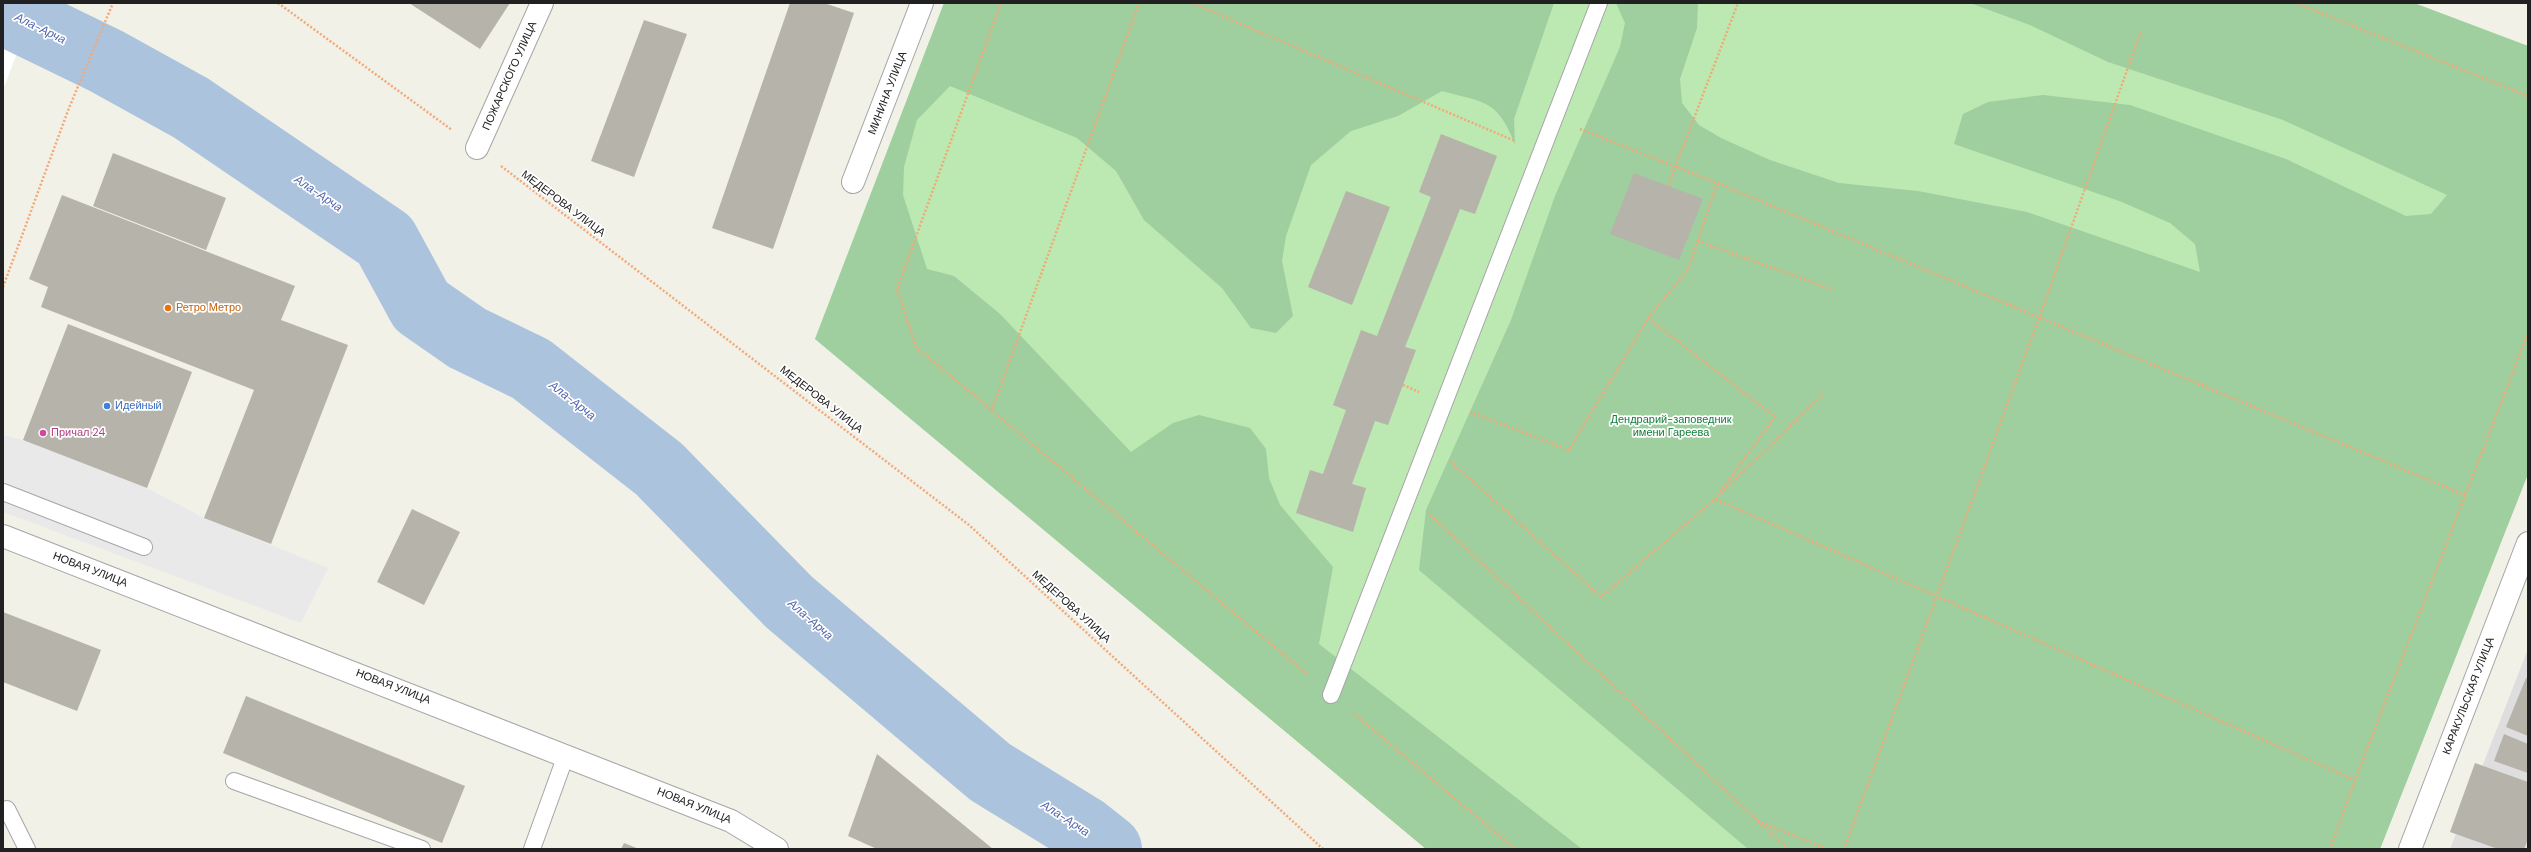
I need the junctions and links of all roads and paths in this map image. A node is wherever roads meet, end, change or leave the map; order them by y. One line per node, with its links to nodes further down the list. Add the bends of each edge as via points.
1 (112, 3): 21 (path, via 69,108)
2 (278, 3): 14 (path, МЕДЕРОВА УЛИЦА)
3 (542, 3): 14 (street, ПОЖАРСКОГО УЛИЦА)
4 (922, 3): 17 (street, МИНИНА УЛИЦА)
5 (1001, 3): 29 (path, via 896,289 916,347)
6 (1139, 3): 29 (path)
7 (1192, 3): 15 (path)
8 (1599, 3): 13 (lane)
9 (1738, 3): 16 (path)
10 (2296, 3): 12 (path)
11 (2141, 31): 24 (path)
12 (2528, 96)
13 (1554, 119): 15 (lane); 16 (path)
14 (477, 148): 49 (path, МЕДЕРОВА УЛИЦА, via 969,525)
15 (1541, 153): 28 (lane)
16 (1676, 167): 18 (path); 19 (path)
17 (853, 182)
18 (1717, 183): 20 (path); 24 (path)
19 (1668, 186)
20 (1698, 241): 22 (path); 23 (path, via 1688,270)
21 (3, 287)
22 (1831, 289)
23 (1648, 318): 28 (path, via 1569,450); 34 (path, via 1774,417)
24 (2039, 318): 33 (path); 38 (path)
25 (2528, 333): 33 (path)
26 (1403, 385): 28 (path)
27 (1824, 393): 34 (path)
28 (1444, 401): 30 (lane)
29 (992, 410): 39 (path)
30 (1428, 442): 32 (lane); 34 (path, via 1601,596)
31 (3, 492): 37 (lane)
32 (1408, 494): 39 (lane); 44 (path)
33 (2465, 495): 41 (path)
34 (1715, 499): 38 (path)
35 (3, 536): 40 (street, НОВАЯ УЛИЦА)
36 (2528, 543): 55 (street, КАРАКУЛЬСКАЯ УЛИЦА)
37 (144, 547)
38 (1938, 596): 41 (path); 53 (path)
39 (1331, 695): 50 (path)
40 (566, 755): 47 (lane); 48 (street, НОВАЯ УЛИЦА, via 731,821)
41 (2355, 780): 54 (path)
42 (234, 781): 46 (lane)
43 (7, 809): 45 (lane)
44 (1756, 820): 51 (path); 52 (path)
45 (27, 849)
46 (422, 849)
47 (532, 849)
48 (777, 849)
49 (1322, 849)
50 (1515, 849)
51 (1788, 849)
52 (1827, 849)
53 (1844, 849)
54 (2330, 849)
55 (2410, 849)

